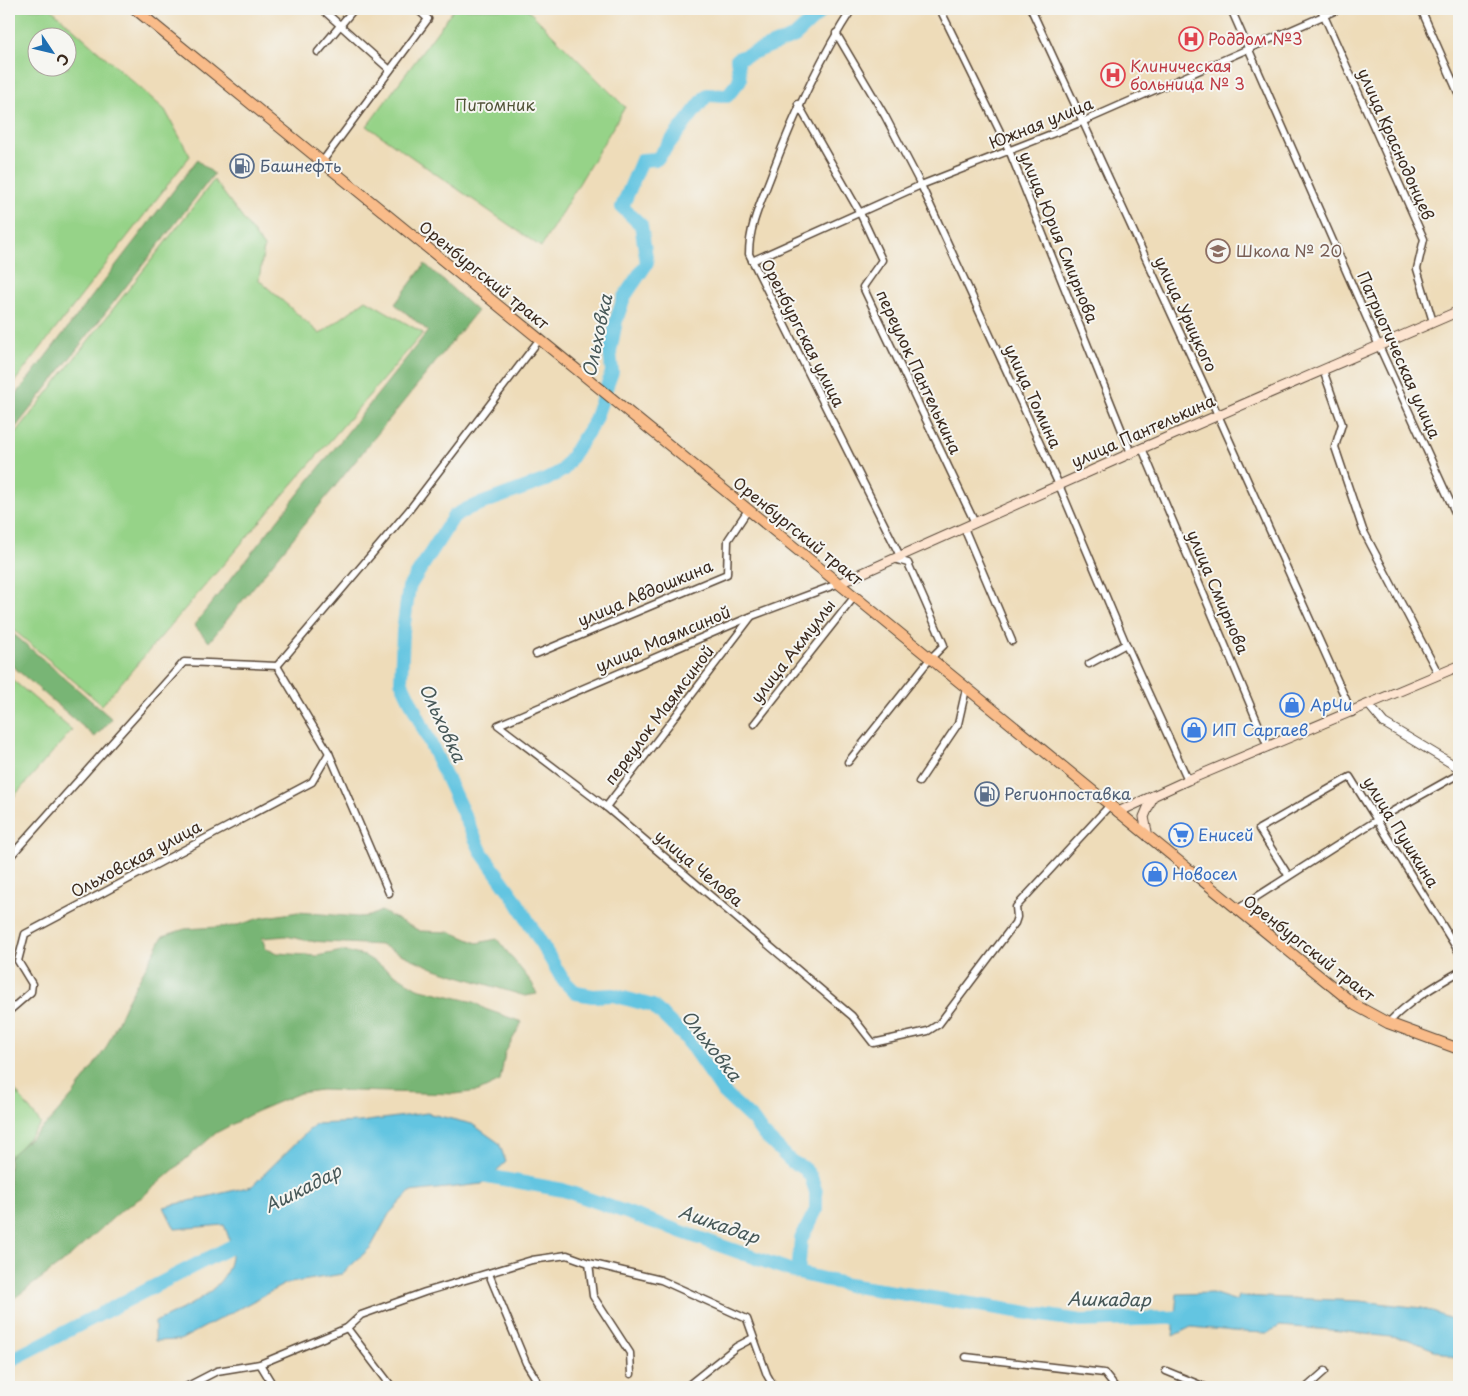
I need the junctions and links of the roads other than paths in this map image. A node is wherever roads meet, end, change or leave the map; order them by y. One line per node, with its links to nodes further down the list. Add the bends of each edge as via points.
1 (134, 9): 22 (main road, Оренбургский тракт)
2 (322, 9): 13 (street)
3 (354, 9): 13 (street)
4 (417, 9): 17 (street, via 428,20)
5 (852, 9): 14 (street, Оренбургская улица)
6 (940, 9): 21 (street, улица Юрия Смирнова)
7 (1031, 9): 20 (street, улица Урицкого)
8 (1231, 9): 15 (street, Патриотическая улица)
9 (1321, 9): 12 (street, улица Краснодонцев)
10 (1339, 9): 12 (street, Южная улица)
11 (1420, 9): 18 (street)
12 (1324, 16): 15 (street, Южная улица); 27 (street, улица Краснодонцев, via 1424,239 1417,269)
13 (340, 24): 16 (street); 17 (street)
14 (836, 34): 19 (street, Оренбургская улица); 23 (street, улица Томина)
15 (1248, 48): 20 (street, Южная улица); 29 (street, Патриотическая улица)
16 (318, 52)
17 (390, 70): 22 (street)
18 (1459, 96)
19 (798, 104): 24 (street, переулок Пантелькина); 25 (street, Оренбургская улица, via 752,227 749,248)
20 (1082, 122): 21 (street, Южная улица); 31 (street, улица Урицкого)
21 (1009, 150): 23 (street, Южная улица); 33 (street, улица Юрия Смирнова)
22 (322, 162): 28 (main road, Оренбургский тракт)
23 (922, 185): 24 (street, Южная улица); 34 (street, улица Томина)
24 (860, 213): 25 (street, Южная улица); 37 (street, переулок Пантелькина, via 882,260 863,287)
25 (752, 261): 39 (street, Оренбургская улица)
26 (1459, 311): 27 (main road, улица Пантелькина)
27 (1434, 322): 29 (main road, улица Пантелькина)
28 (539, 340): 35 (main road, Оренбургский тракт); 48 (street, via 410,509)
29 (1379, 346): 30 (main road, улица Пантелькина); 36 (street, Патриотическая улица)
30 (1323, 370): 31 (main road, улица Пантелькина); 50 (street, via 1342,424 1335,447 1363,530)
31 (1218, 415): 32 (main road, улица Пантелькина); 53 (street, улица Урицкого)
32 (1142, 448): 33 (main road, улица Пантелькина); 56 (street, улица Смирнова)
33 (1131, 453): 34 (main road, улица Пантелькина)
34 (1059, 484): 37 (main road, улица Пантелькина); 44 (street, улица Томина)
35 (748, 510): 40 (main road, Оренбургский тракт); 45 (street, улица Авдошкина, via 728,540 727,574)
36 (1459, 521)
37 (975, 523): 38 (main road, улица Пантелькина)
38 (964, 528): 39 (main road, улица Пантелькина); 43 (street)
39 (897, 558): 40 (main road, улица Пантелькина); 46 (street, Оренбургская улица, via 908,563 944,645)
40 (840, 583): 41 (main road, Оренбургский тракт); 42 (street, улица Маямсиной)
41 (855, 596): 46 (main road, Оренбургский тракт); 54 (street, улица Акмуллы)
42 (752, 616): 55 (street, улица Маямсиной); 64 (street, переулок Маямсиной)
43 (1012, 641)
44 (1126, 644): 47 (street); 61 (street, улица Томина)
45 (536, 654)
46 (930, 659): 51 (main road, Оренбургский тракт); 58 (street)
47 (1089, 664)
48 (277, 666): 57 (street); 68 (street, via 184,662)
49 (1459, 666): 50 (main road)
50 (1439, 675): 52 (main road)
51 (966, 689): 62 (street, via 958,724); 65 (main road, Оренбургский тракт)
52 (1369, 705): 53 (main road); 59 (street, via 1384,723)
53 (1352, 713): 56 (main road)
54 (754, 724)
55 (498, 725): 64 (street, улица Челова)
56 (1268, 747): 61 (main road)
57 (329, 753): 70 (street); 74 (street, Ольховская улица, via 312,782 25,934 18,961 32,984 31,992)
58 (848, 762)
59 (1459, 768)
60 (1459, 774): 66 (street)
61 (1188, 780): 63 (main road)
62 (919, 782)
63 (1154, 796): 65 (main road); 67 (main road, via 1144,817)
64 (606, 807): 65 (street, улица Челова, via 852,1016 873,1043 928,1031 939,1024 1015,923 1016,907)
65 (1114, 809): 67 (main road, Оренбургский тракт)
66 (1377, 820): 69 (street); 69 (street, улица Пушкина, via 1350,777 1259,829); 72 (street, улица Пушкина)
67 (1148, 838): 71 (main road, Оренбургский тракт)
68 (9, 858)
69 (1288, 875): 71 (street)
70 (390, 893)
71 (1236, 910): 75 (main road, Оренбургский тракт, via 1355,1006)
72 (1459, 952)
73 (1459, 972): 75 (street, via 1418,997)
74 (9, 1011)
75 (1388, 1024): 76 (main road, Оренбургский тракт)
76 (1459, 1049)
77 (590, 1263): 78 (street, via 567,1255 532,1260); 80 (street, via 661,1280 747,1319); 85 (street, via 593,1296 630,1353)
78 (489, 1274): 79 (street, via 425,1292 361,1316); 89 (street, via 526,1363)
79 (347, 1328): 82 (street); 88 (street)
80 (753, 1338): 90 (street, via 736,1347); 91 (street)
81 (966, 1357): 92 (street, via 1104,1373)
82 (260, 1364): 86 (street, via 217,1371); 87 (street)
83 (1166, 1371): 93 (street)
84 (1325, 1371): 94 (street)
85 (631, 1374)
86 (186, 1387)
87 (274, 1387)
88 (392, 1387)
89 (541, 1387)
90 (686, 1387)
91 (774, 1387)
92 (1116, 1387)
93 (1205, 1387)
94 (1307, 1387)

